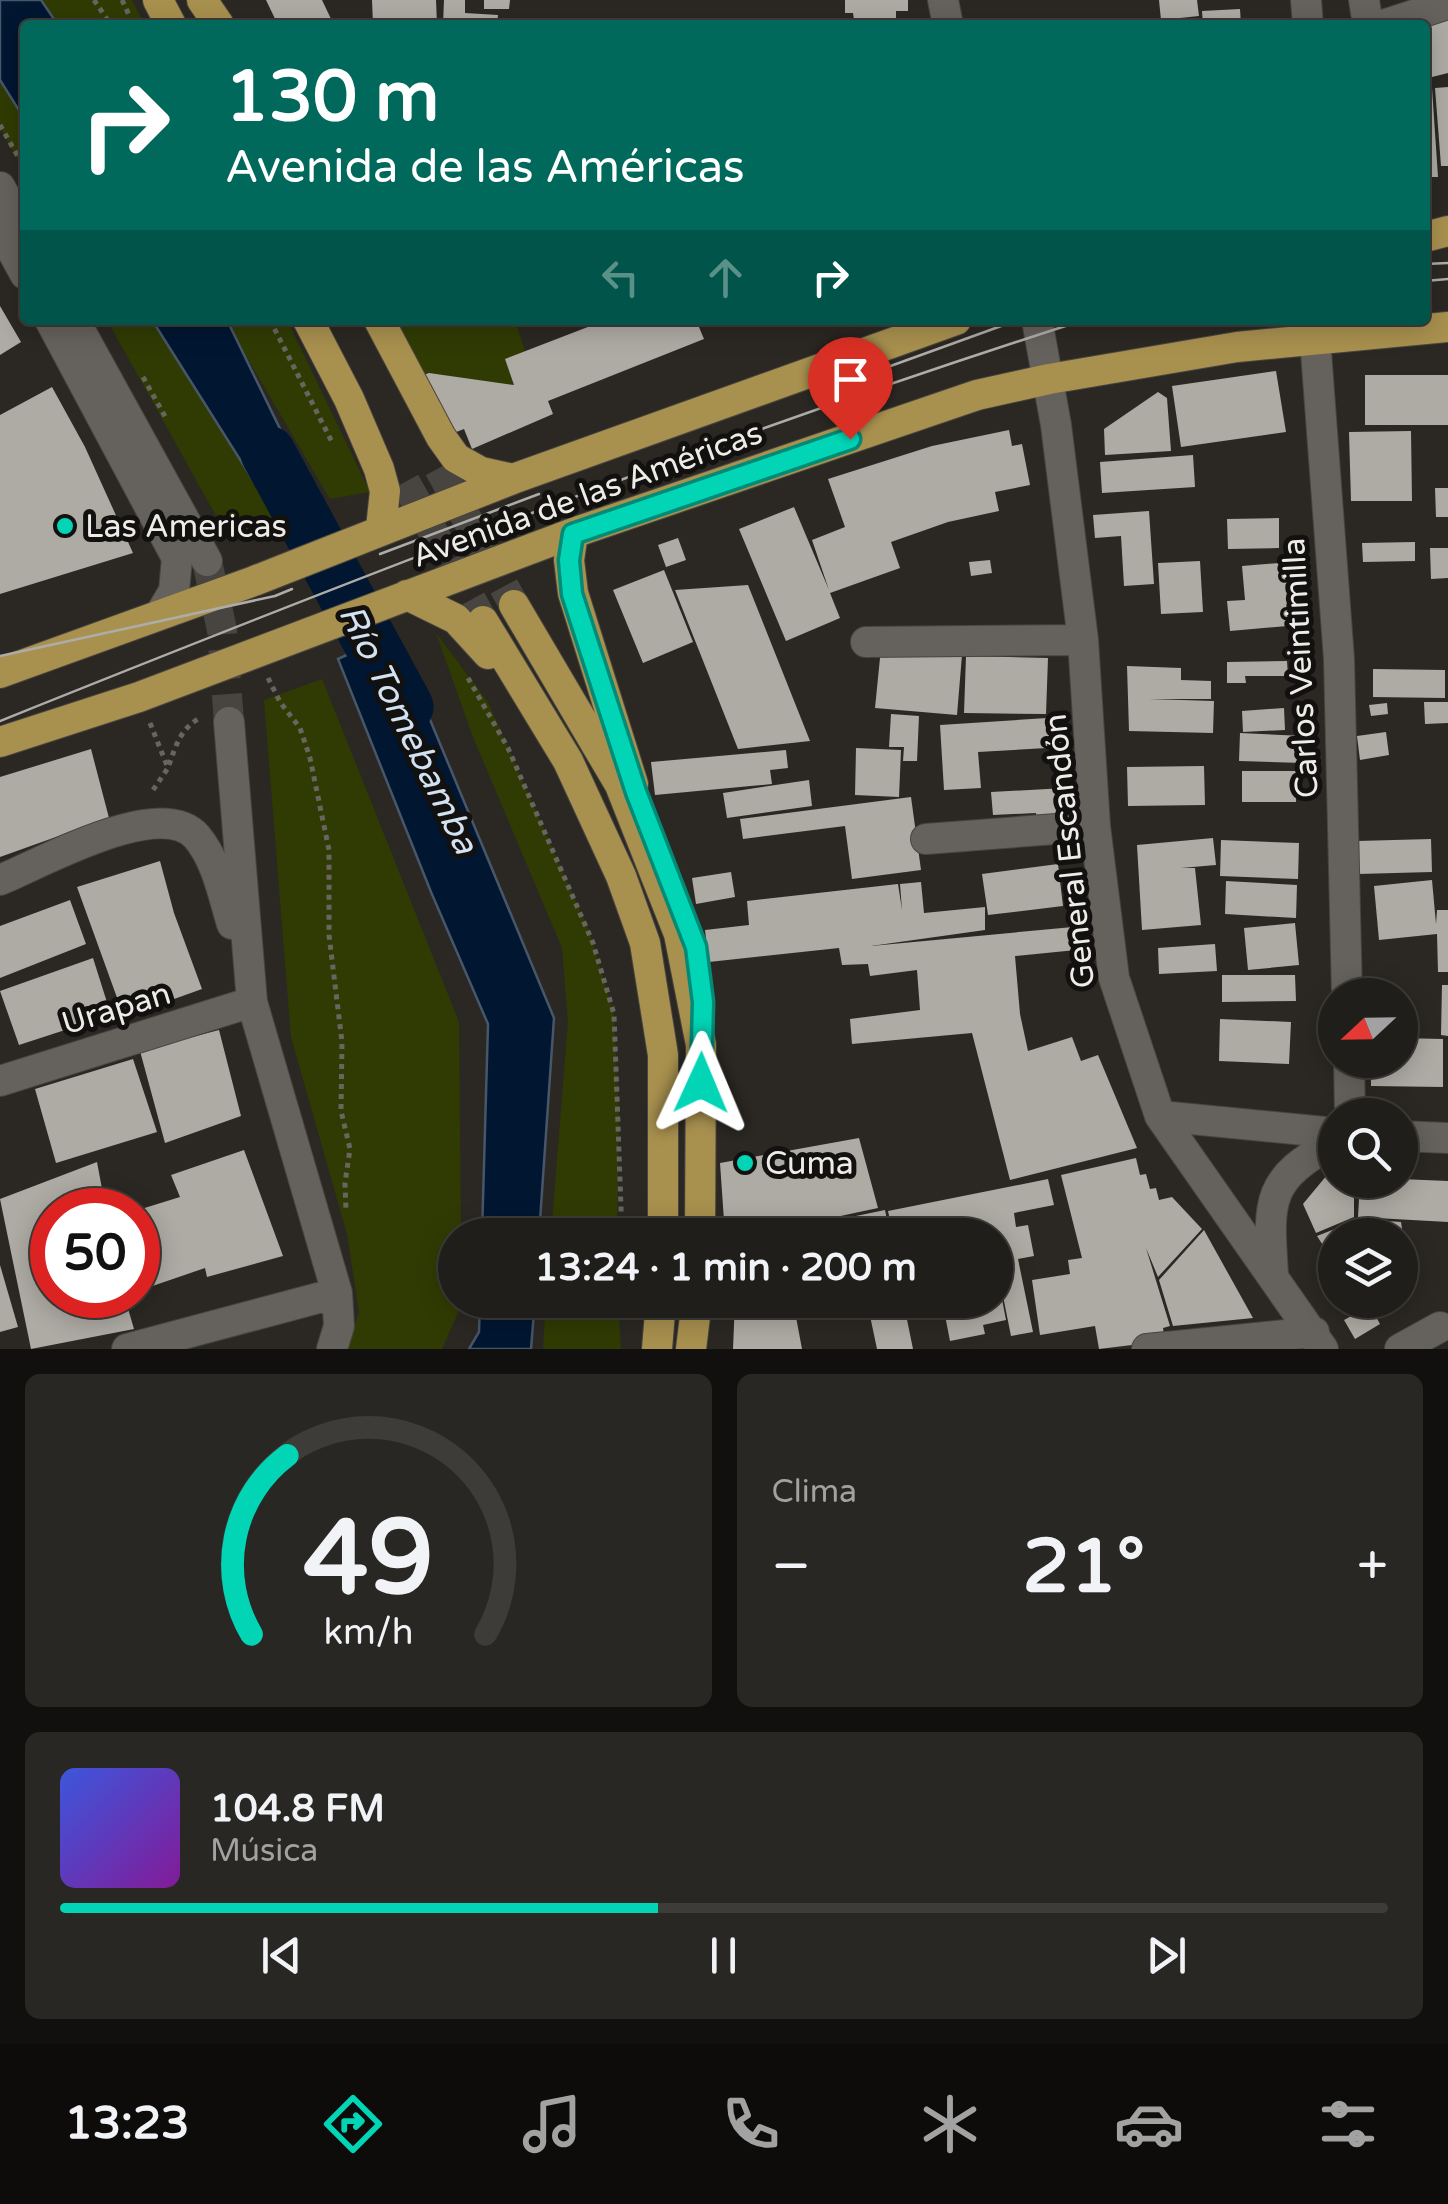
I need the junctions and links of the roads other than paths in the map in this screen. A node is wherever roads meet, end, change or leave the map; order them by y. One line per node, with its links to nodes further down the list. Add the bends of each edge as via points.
1 (199, 0): 3 (main road)
2 (1448, 4): 4 (street)
3 (214, 20)
4 (1398, 20)
5 (0, 187): 6 (street)
6 (20, 223)
7 (0, 228): 8 (street)
8 (20, 265)
9 (53, 325): 28 (street, via 177,558 174,591)
10 (77, 325): 25 (street)
11 (311, 325): 23 (main road, via 379,469 385,491)
12 (323, 325): 22 (main road)
13 (364, 325): 20 (main road)
14 (382, 325): 21 (main road, via 456,458)
15 (942, 325): 21 (main road, Avenida de las Américas)
16 (1037, 325): 19 (street, General Escandón)
17 (1448, 327): 18 (main road, Avenida de las Américas)
18 (1315, 338): 19 (main road, Avenida de las Américas); 38 (street, Carlos Veintimilla, via 1339,660)
19 (1049, 379): 24 (main road, Avenida de las Américas, via 977,396); 30 (street, General Escandón)
20 (438, 468)
21 (513, 478): 23 (main road, Avenida de las Américas)
22 (405, 482)
23 (378, 530): 28 (main road, Avenida de las Américas)
24 (573, 534): 26 (main road, Avenida de las Américas); 40 (main road, via 572,594 636,792 696,947)
25 (207, 561)
26 (404, 596): 34 (main road, Avenida de las Américas, via 140,697); 41 (main road, via 456,618 471,632 538,738 620,904)
27 (514, 605): 40 (main road, via 620,786 644,841 679,934)
28 (161, 612): 32 (main road, Avenida de las Américas)
29 (483, 621): 41 (main road, via 568,762 621,876 645,943)
30 (1083, 640): 31 (street); 35 (street, General Escandón)
31 (866, 642)
32 (0, 673)
33 (217, 718): 39 (street)
34 (0, 742)
35 (1096, 826): 36 (street); 43 (street, General Escandón, via 1114,978)
36 (926, 839)
37 (0, 880): 39 (street, via 130,826 172,822 196,834 215,869)
38 (1347, 978)
39 (251, 990): 42 (street, Urapan); 51 (street)
40 (701, 1045): 49 (main road)
41 (662, 1055): 48 (main road)
42 (0, 1081)
43 (1160, 1116): 44 (street); 50 (street, General Escandón)
44 (1318, 1131)
45 (1418, 1137): 46 (street)
46 (1448, 1138)
47 (1318, 1153): 50 (street, via 1286,1174 1270,1210)
48 (663, 1218)
49 (700, 1218)
50 (1273, 1277): 55 (street, General Escandón)
51 (336, 1294): 56 (street); 57 (street, via 339,1326)
52 (660, 1318): 58 (main road)
53 (695, 1318): 59 (main road)
54 (1445, 1323): 61 (street)
55 (1318, 1341): 60 (street)
56 (127, 1349)
57 (332, 1349)
58 (657, 1349)
59 (691, 1349)
60 (1147, 1349)
61 (1400, 1349)

